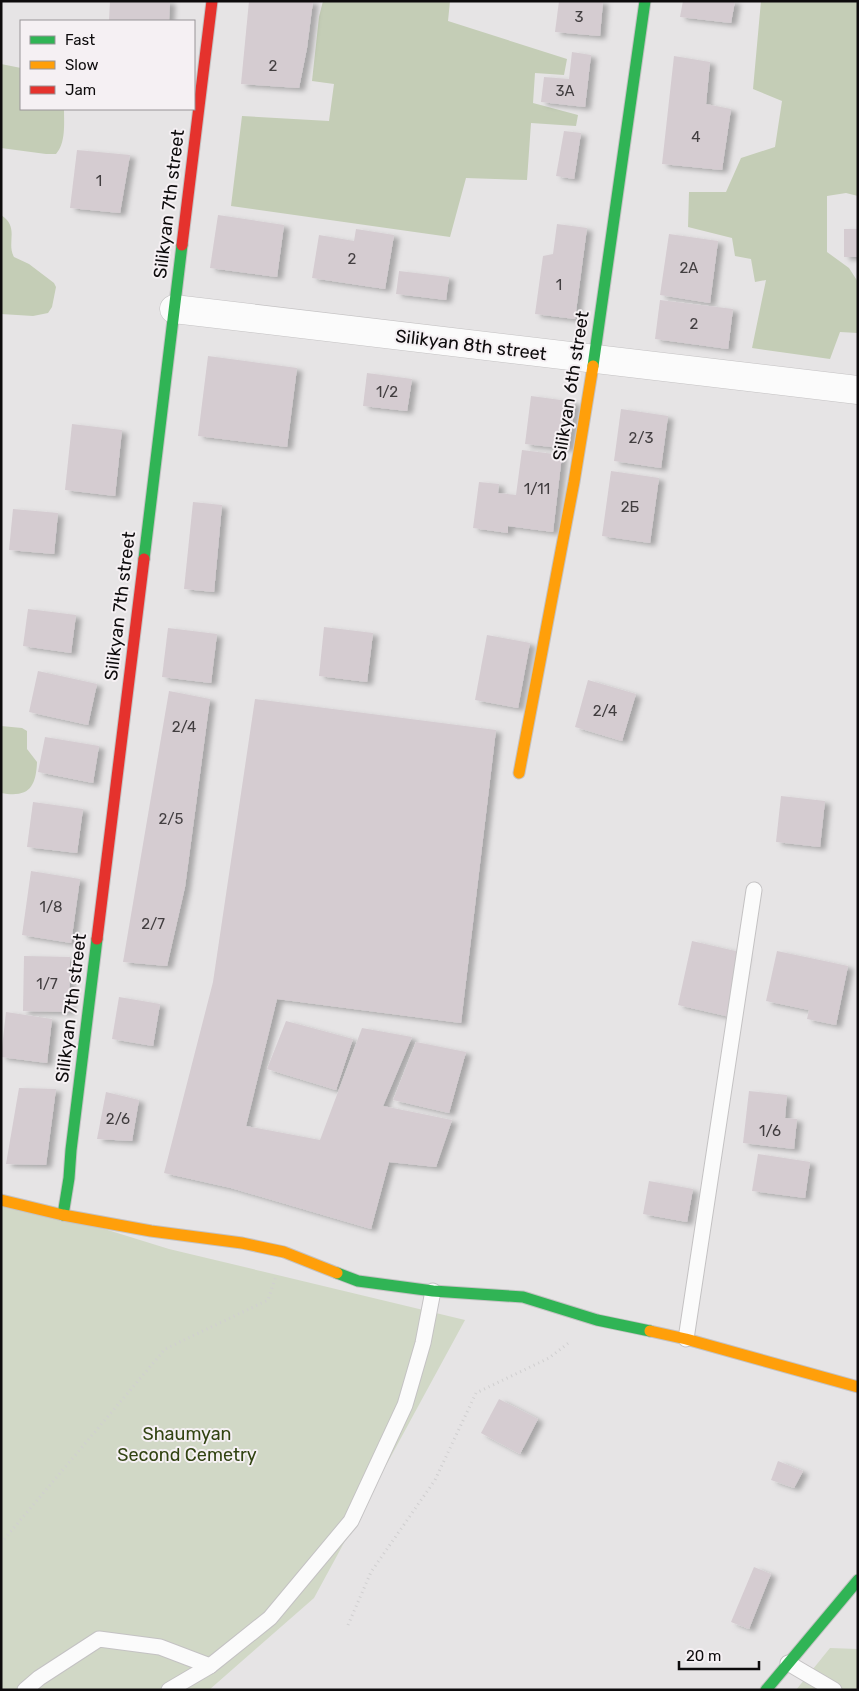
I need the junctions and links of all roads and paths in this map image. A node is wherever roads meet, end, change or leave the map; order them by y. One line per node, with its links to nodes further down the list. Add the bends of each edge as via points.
1 (212, 1): 3 (street, Silikyan 7th street)
2 (645, 1): 4 (street, Silikyan 6th street)
3 (174, 309): 4 (street, Silikyan 8th street); 9 (street, Silikyan 7th street)
4 (594, 359): 5 (street, Silikyan 8th street); 6 (street, Silikyan 6th street)
5 (858, 390)
6 (519, 773)
7 (754, 890): 13 (lane)
8 (1, 1200): 9 (street)
9 (63, 1215): 10 (street)
10 (284, 1252): 11 (street, via 358,1281); 15 (path, via 268,1300 165,1349)
11 (433, 1291): 12 (street, via 523,1297); 19 (lane, via 423,1344 405,1405 351,1521 270,1618)
12 (597, 1320): 13 (street); 17 (path, via 549,1358 476,1393 435,1480 371,1572)
13 (686, 1340): 14 (street)
14 (858, 1387)
15 (1, 1543)
16 (858, 1580): 18 (street)
17 (348, 1625)
18 (788, 1663): 22 (street); 23 (lane)
19 (210, 1666): 20 (lane, via 160,1647 99,1639); 21 (lane)
20 (25, 1690)
21 (169, 1690)
22 (766, 1690)
23 (834, 1690)

